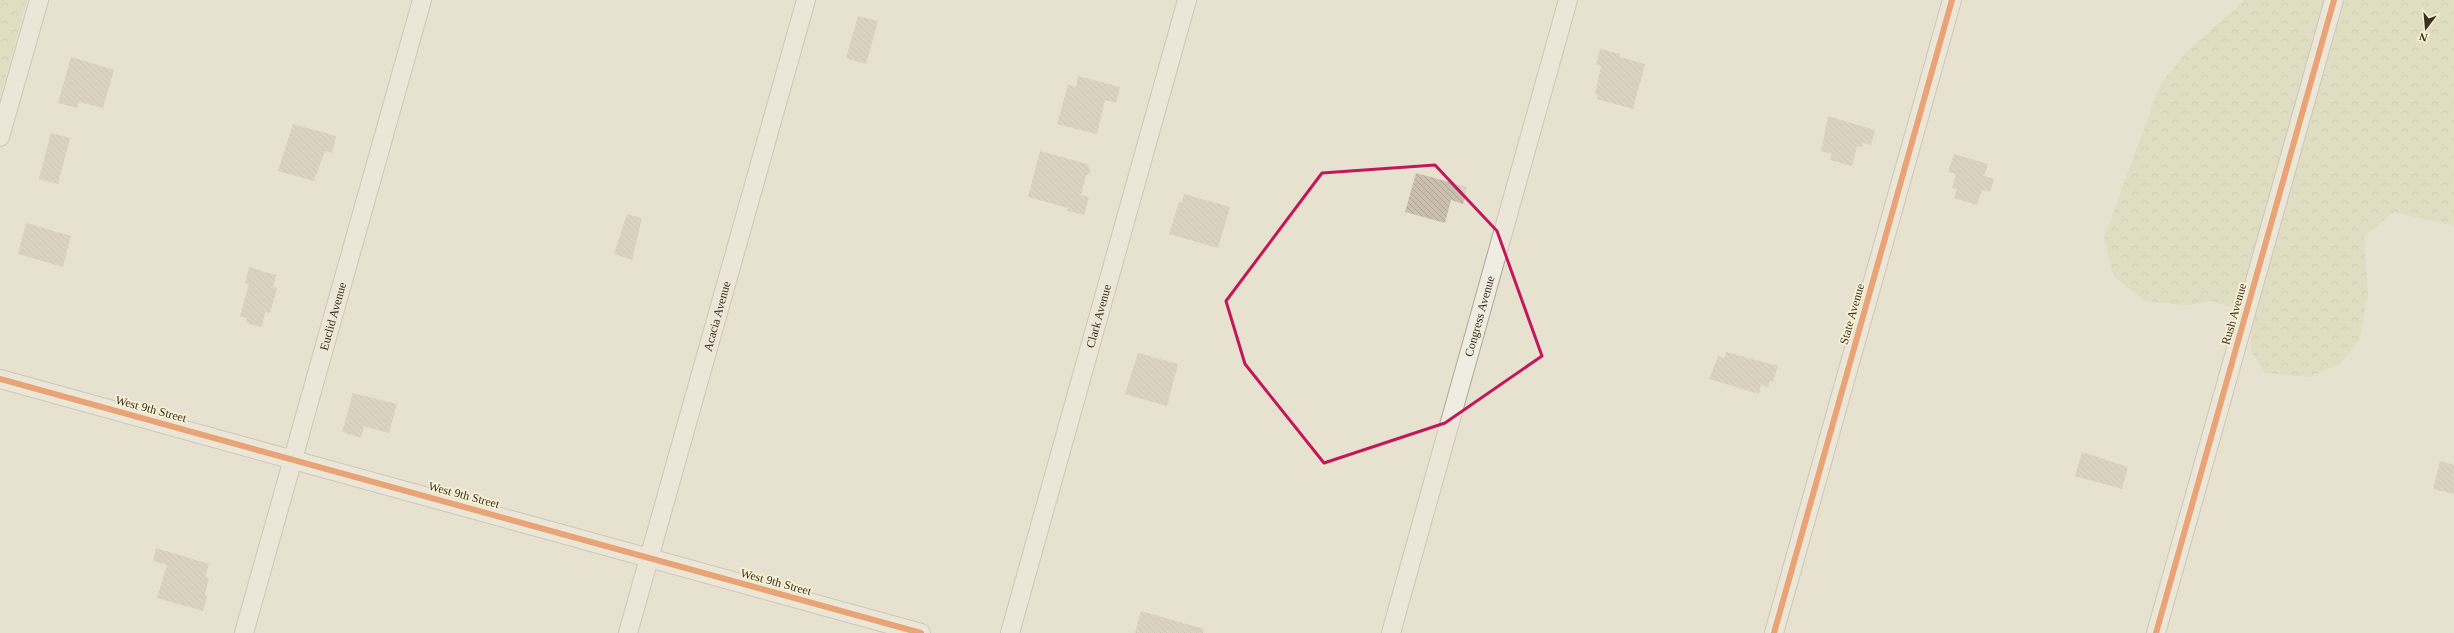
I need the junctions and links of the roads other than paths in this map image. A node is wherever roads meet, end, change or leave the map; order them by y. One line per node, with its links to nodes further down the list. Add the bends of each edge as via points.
1 (39, 0): 8 (street)
2 (422, 0): 10 (street, Euclid Avenue)
3 (806, 0): 11 (street, Acacia Avenue)
4 (1187, 0): 15 (street, Clark Avenue)
5 (1568, 0): 16 (street, Congress Avenue)
6 (1952, 0): 17 (street, State Avenue)
7 (2334, 0): 18 (street, Rush Avenue)
8 (0, 137)
9 (0, 379): 10 (street, West 9th Street)
10 (293, 459): 11 (street, West 9th Street); 12 (street, Euclid Avenue)
11 (650, 558): 13 (street, Acacia Avenue); 14 (street, West 9th Street)
12 (244, 633)
13 (628, 633)
14 (921, 633)
15 (1010, 633)
16 (1391, 633)
17 (1774, 633)
18 (2156, 633)

